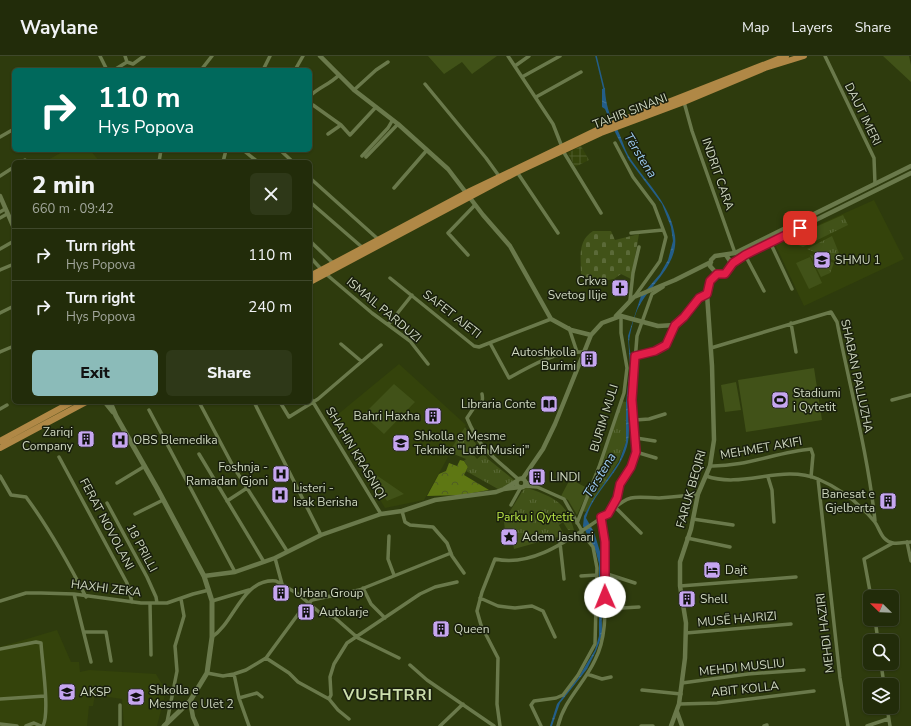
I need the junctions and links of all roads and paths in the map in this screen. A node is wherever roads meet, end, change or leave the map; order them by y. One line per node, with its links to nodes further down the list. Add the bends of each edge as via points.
1 (100, 56): 17 (street)
2 (125, 56): 14 (street)
3 (144, 56): 14 (street, via 133,64)
4 (212, 56): 19 (street)
5 (270, 56): 20 (street)
6 (303, 56): 21 (street)
7 (320, 56): 23 (street)
8 (508, 56): 16 (street)
9 (529, 56): 16 (street)
10 (560, 56): 24 (street)
11 (786, 56): 33 (main road, TAHIR SINANI)
12 (804, 56): 29 (main road, TAHIR SINANI, via 764,68)
13 (824, 56): 53 (street, DAUT IMERI, via 874,158)
14 (127, 62): 18 (street)
15 (388, 62): 26 (street)
16 (515, 66): 24 (street)
17 (106, 68)
18 (117, 68)
19 (203, 68)
20 (264, 68)
21 (296, 68)
22 (581, 72): 28 (street)
23 (339, 75): 26 (street); 27 (street)
24 (522, 77): 28 (street)
25 (425, 84): 51 (street)
26 (354, 90): 31 (street)
27 (312, 94)
28 (536, 96): 40 (street, via 553,124)
29 (684, 102): 33 (main road, TAHIR SINANI); 78 (street, INDRIT CARA)
30 (313, 105): 35 (street)
31 (376, 107): 32 (street); 35 (street, via 350,135)
32 (392, 121): 34 (street); 34 (street, via 364,157)
33 (624, 121): 40 (main road, TAHIR SINANI)
34 (398, 124): 41 (street)
35 (341, 125): 37 (street)
36 (12, 130): 38 (street)
37 (328, 134)
38 (0, 137)
39 (615, 143): 66 (street, via 630,172 654,205)
40 (562, 149): 48 (main road, TAHIR SINANI); 51 (main road, TAHIR SINANI); 62 (street)
41 (427, 150): 54 (street); 55 (street, via 448,169)
42 (246, 152): 44 (street)
43 (282, 152): 45 (street)
44 (256, 160)
45 (291, 160)
46 (911, 166): 53 (street)
47 (12, 168): 50 (street)
48 (517, 172): 55 (main road, TAHIR SINANI); 68 (street)
49 (911, 173): 63 (street)
50 (0, 176)
51 (499, 176): 55 (main road, TAHIR SINANI)
52 (312, 180): 71 (street)
53 (875, 184): 59 (street)
54 (394, 188)
55 (468, 195): 58 (street); 71 (main road); 88 (main road)
56 (0, 196): 61 (street)
57 (312, 204): 75 (street)
58 (475, 205): 81 (street, via 448,233); 104 (street, via 510,246)
59 (825, 208): 63 (street); 67 (street)
60 (0, 212): 61 (street)
61 (6, 212): 64 (street); 65 (street)
62 (601, 213)
63 (828, 214): 70 (street)
64 (0, 218)
65 (12, 219)
66 (663, 230): 69 (street); 98 (street, via 666,237 660,261)
67 (777, 232): 70 (street); 78 (street)
68 (558, 233)
69 (631, 233)
70 (779, 238): 73 (street)
71 (379, 240): 75 (main road)
72 (12, 242): 77 (street)
73 (770, 242): 80 (street); 94 (street)
74 (312, 243): 84 (street)
75 (363, 248): 84 (main road)
76 (640, 248): 98 (street, via 633,273)
77 (0, 249)
78 (735, 253): 79 (street)
79 (726, 255): 83 (street, via 718,254); 86 (street)
80 (745, 255): 86 (street); 95 (street)
81 (468, 256)
82 (312, 258): 88 (street, ISMAIL PARDUZI)
83 (711, 262): 89 (street, via 712,269); 92 (street)
84 (334, 264): 88 (main road)
85 (12, 265): 87 (street)
86 (731, 266): 89 (street, via 725,274)
87 (0, 270)
88 (324, 272): 90 (main road); 93 (main road); 108 (street, ISMAIL PARDUZI)
89 (717, 274): 96 (street, FARUK BEQIRI, via 710,281)
90 (312, 275)
91 (390, 278): 97 (street, SAFET AJETI)
92 (675, 280): 98 (street); 106 (street, via 652,294)
93 (312, 281)
94 (792, 289)
95 (764, 291)
96 (707, 294): 99 (street); 100 (street, FARUK BEQIRI)
97 (412, 295): 108 (street); 112 (street, SAFET AJETI, via 474,346)
98 (634, 297): 105 (street)
99 (697, 301): 100 (street, via 701,299); 109 (street)
100 (707, 302): 116 (street, FARUK BEQIRI)
101 (12, 307): 102 (street)
102 (0, 313)
103 (624, 316): 105 (street); 106 (street); 176 (street, BURIM MULI, via 621,333 627,368 624,393)
104 (551, 319): 110 (street); 112 (street, SAFET AJETI)
105 (613, 319): 111 (street, via 602,323)
106 (642, 322): 109 (street, via 658,326); 121 (street, via 637,336)
107 (791, 323): 116 (street, SHABAN PALLUZHA); 120 (street); 174 (street, SHABAN PALLUZHA, via 831,312 837,322 867,464)
108 (388, 325): 123 (street, ISMAIL PARDUZI, via 410,341)
109 (675, 325): 121 (street, via 666,345)
110 (569, 328): 111 (street); 118 (street)
111 (591, 335): 119 (street)
112 (490, 343): 118 (street, via 509,378 531,365 554,356)
113 (340, 344): 122 (street)
114 (381, 345): 122 (street, SHAHIN KRASNIQI)
115 (12, 347): 117 (street)
116 (711, 348): 151 (street, FARUK BEQIRI, via 715,421)
117 (0, 352)
118 (577, 352): 119 (street)
119 (583, 352): 158 (street, via 555,424)
120 (796, 352)
121 (635, 356): 141 (street, via 632,400)
122 (361, 361): 127 (street, SHAHIN KRASNIQI)
123 (428, 364)
124 (482, 394): 158 (street, via 481,405 467,418 474,436 490,456)
125 (911, 395): 126 (street)
126 (892, 400)
127 (313, 402): 170 (street, SHAHIN KRASNIQI)
128 (68, 404): 143 (main road)
129 (82, 404): 145 (main road)
130 (107, 404): 140 (main road)
131 (111, 404): 140 (main road)
132 (200, 404): 161 (street)
133 (255, 404): 180 (street)
134 (281, 404): 135 (street, SHAHIN KRASNIQI, via 289,416)
135 (310, 404)
136 (7, 405): 137 (street)
137 (0, 409)
138 (149, 410): 192 (street)
139 (665, 414): 141 (street)
140 (116, 416): 150 (main road)
141 (635, 420): 142 (street)
142 (636, 438): 144 (street); 146 (street)
143 (0, 441)
144 (655, 441)
145 (0, 448)
146 (636, 452): 149 (street); 171 (street)
147 (199, 454): 164 (street)
148 (59, 457): 215 (street, FERAT NOVOLANI, via 127,583)
149 (656, 458)
150 (145, 466): 157 (street); 163 (main road)
151 (710, 466): 153 (street, FARUK BEQIRI); 155 (street, MEHMET AKIFI, via 758,461 811,449)
152 (0, 476): 159 (street)
153 (706, 476): 154 (street, via 739,479); 162 (street, FARUK BEQIRI)
154 (768, 477): 155 (street, via 789,473); 175 (street, via 772,490)
155 (811, 477): 156 (street)
156 (818, 479): 174 (street, via 845,493); 276 (street, MEHDI HAZIRI, via 840,678)
157 (117, 482)
158 (522, 483): 166 (street); 168 (street, via 493,493 435,500); 176 (street, via 564,499)
159 (5, 484): 160 (street); 210 (street, via 11,495 26,496 58,544)
160 (0, 487)
161 (247, 488): 164 (street); 187 (street)
162 (698, 494): 167 (street, via 631,498); 173 (street, FARUK BEQIRI)
163 (163, 500): 169 (street); 197 (main road)
164 (227, 500): 191 (street)
165 (106, 503): 218 (street, 18 PRILLI, via 136,556)
166 (511, 505)
167 (614, 506): 171 (street); 179 (street)
168 (402, 511): 170 (street); 188 (street, via 405,522 410,525 433,527 447,543)
169 (135, 514)
170 (381, 514): 180 (street)
171 (608, 514): 172 (street)
172 (601, 517): 178 (street); 194 (street, via 605,542)
173 (693, 519): 177 (street); 182 (street, FARUK BEQIRI)
174 (875, 521): 185 (street, via 879,532)
175 (774, 522)
176 (577, 523): 178 (street)
177 (733, 525)
178 (582, 531): 184 (street); 196 (street, via 593,547)
179 (641, 533)
180 (321, 535): 187 (street)
181 (389, 536): 195 (street, via 388,558)
182 (688, 538): 186 (street); 204 (street, FARUK BEQIRI, via 680,562)
183 (909, 542): 185 (street); 190 (street)
184 (560, 543): 200 (street); 211 (street, via 537,556 515,560 495,559)
185 (893, 543): 208 (street, via 864,559)
186 (730, 547)
187 (287, 550): 189 (street)
188 (451, 553): 193 (street); 195 (street)
189 (275, 558): 191 (street); 203 (street)
190 (911, 561)
191 (264, 562): 192 (street)
192 (235, 572): 197 (street)
193 (464, 573)
194 (604, 574): 202 (street); 220 (street)
195 (394, 575): 205 (street)
196 (597, 575): 198 (street); 270 (street, via 595,644 578,675 563,695 534,701 531,705)
197 (204, 576): 206 (main road)
198 (580, 576)
199 (796, 577): 204 (street)
200 (564, 579)
201 (458, 582): 221 (street, via 435,587 420,594)
202 (635, 583)
203 (282, 585): 207 (street, via 273,580); 216 (street)
204 (680, 586): 224 (street, FARUK BEQIRI)
205 (363, 588): 216 (street); 221 (street, via 371,604)
206 (209, 590): 212 (street, HAXHI ZEKA); 214 (main road)
207 (250, 590): 214 (street); 226 (street, via 230,615 221,632)
208 (870, 590)
209 (74, 594): 210 (street, HAXHI ZEKA); 213 (street, HAXHI ZEKA, via 27,593); 223 (street)
210 (86, 597): 215 (street, HAXHI ZEKA)
211 (480, 598): 225 (street, via 498,606 532,606 543,611); 269 (street, via 478,616 498,658 497,704)
212 (181, 599): 218 (street, HAXHI ZEKA); 257 (street, via 184,616 175,646 177,671)
213 (0, 601)
214 (212, 601): 226 (main road)
215 (132, 602): 217 (street, HAXHI ZEKA)
216 (309, 602): 227 (street, via 319,612 334,617); 230 (street)
217 (150, 603): 218 (street, HAXHI ZEKA); 229 (street)
218 (158, 603)
219 (639, 607): 220 (street)
220 (604, 609): 238 (street, via 604,634)
221 (385, 618): 227 (street)
222 (791, 624): 224 (street, MUSË HAJRIZI)
223 (84, 632): 232 (street); 233 (street, via 106,632)
224 (686, 633): 240 (street, FARUK BEQIRI)
225 (555, 636)
226 (212, 637): 236 (main road)
227 (358, 638): 231 (street); 248 (street, via 347,644 334,664 330,677)
228 (0, 649): 244 (street, via 36,642 41,644)
229 (151, 655)
230 (266, 658): 237 (street); 248 (street, via 298,682)
231 (399, 658)
232 (91, 662)
233 (111, 662)
234 (410, 665): 250 (street, via 427,680)
235 (804, 670): 240 (street, MEHDI MUSLIU)
236 (207, 673): 237 (street, via 223,676); 249 (main road)
237 (234, 674): 246 (street)
238 (587, 674): 239 (street, via 602,679); 271 (street, via 561,712)
239 (611, 677)
240 (682, 683): 243 (street, FARUK BEQIRI)
241 (642, 690): 243 (street)
242 (814, 691): 251 (street, ABIT KOLLA, via 717,703)
243 (681, 694): 251 (street, FARUK BEQIRI)
244 (45, 696): 247 (street); 262 (street, via 45,719)
245 (262, 697): 246 (street, via 257,693)
246 (239, 698): 266 (street)
247 (0, 699)
248 (329, 699): 255 (street)
249 (190, 701): 257 (main road); 265 (street)
250 (463, 704): 267 (street); 268 (street)
251 (679, 704): 253 (street, FARUK BEQIRI)
252 (120, 705): 263 (street)
253 (677, 712): 274 (street, FARUK BEQIRI); 275 (street)
254 (888, 714): 256 (street)
255 (349, 719)
256 (888, 719): 259 (street); 277 (street)
257 (167, 723): 264 (street)
258 (0, 724): 260 (street)
259 (869, 725)
260 (17, 726)
261 (26, 726): 262 (street, via 34,723)
262 (42, 726)
263 (120, 726)
264 (172, 726)
265 (197, 726)
266 (249, 726)
267 (440, 726)
268 (494, 726)
269 (500, 726)
270 (541, 726)
271 (558, 726)
272 (641, 726): 273 (street)
273 (653, 726)
274 (671, 726): 275 (street)
275 (681, 726)
276 (848, 726)
277 (890, 726)

